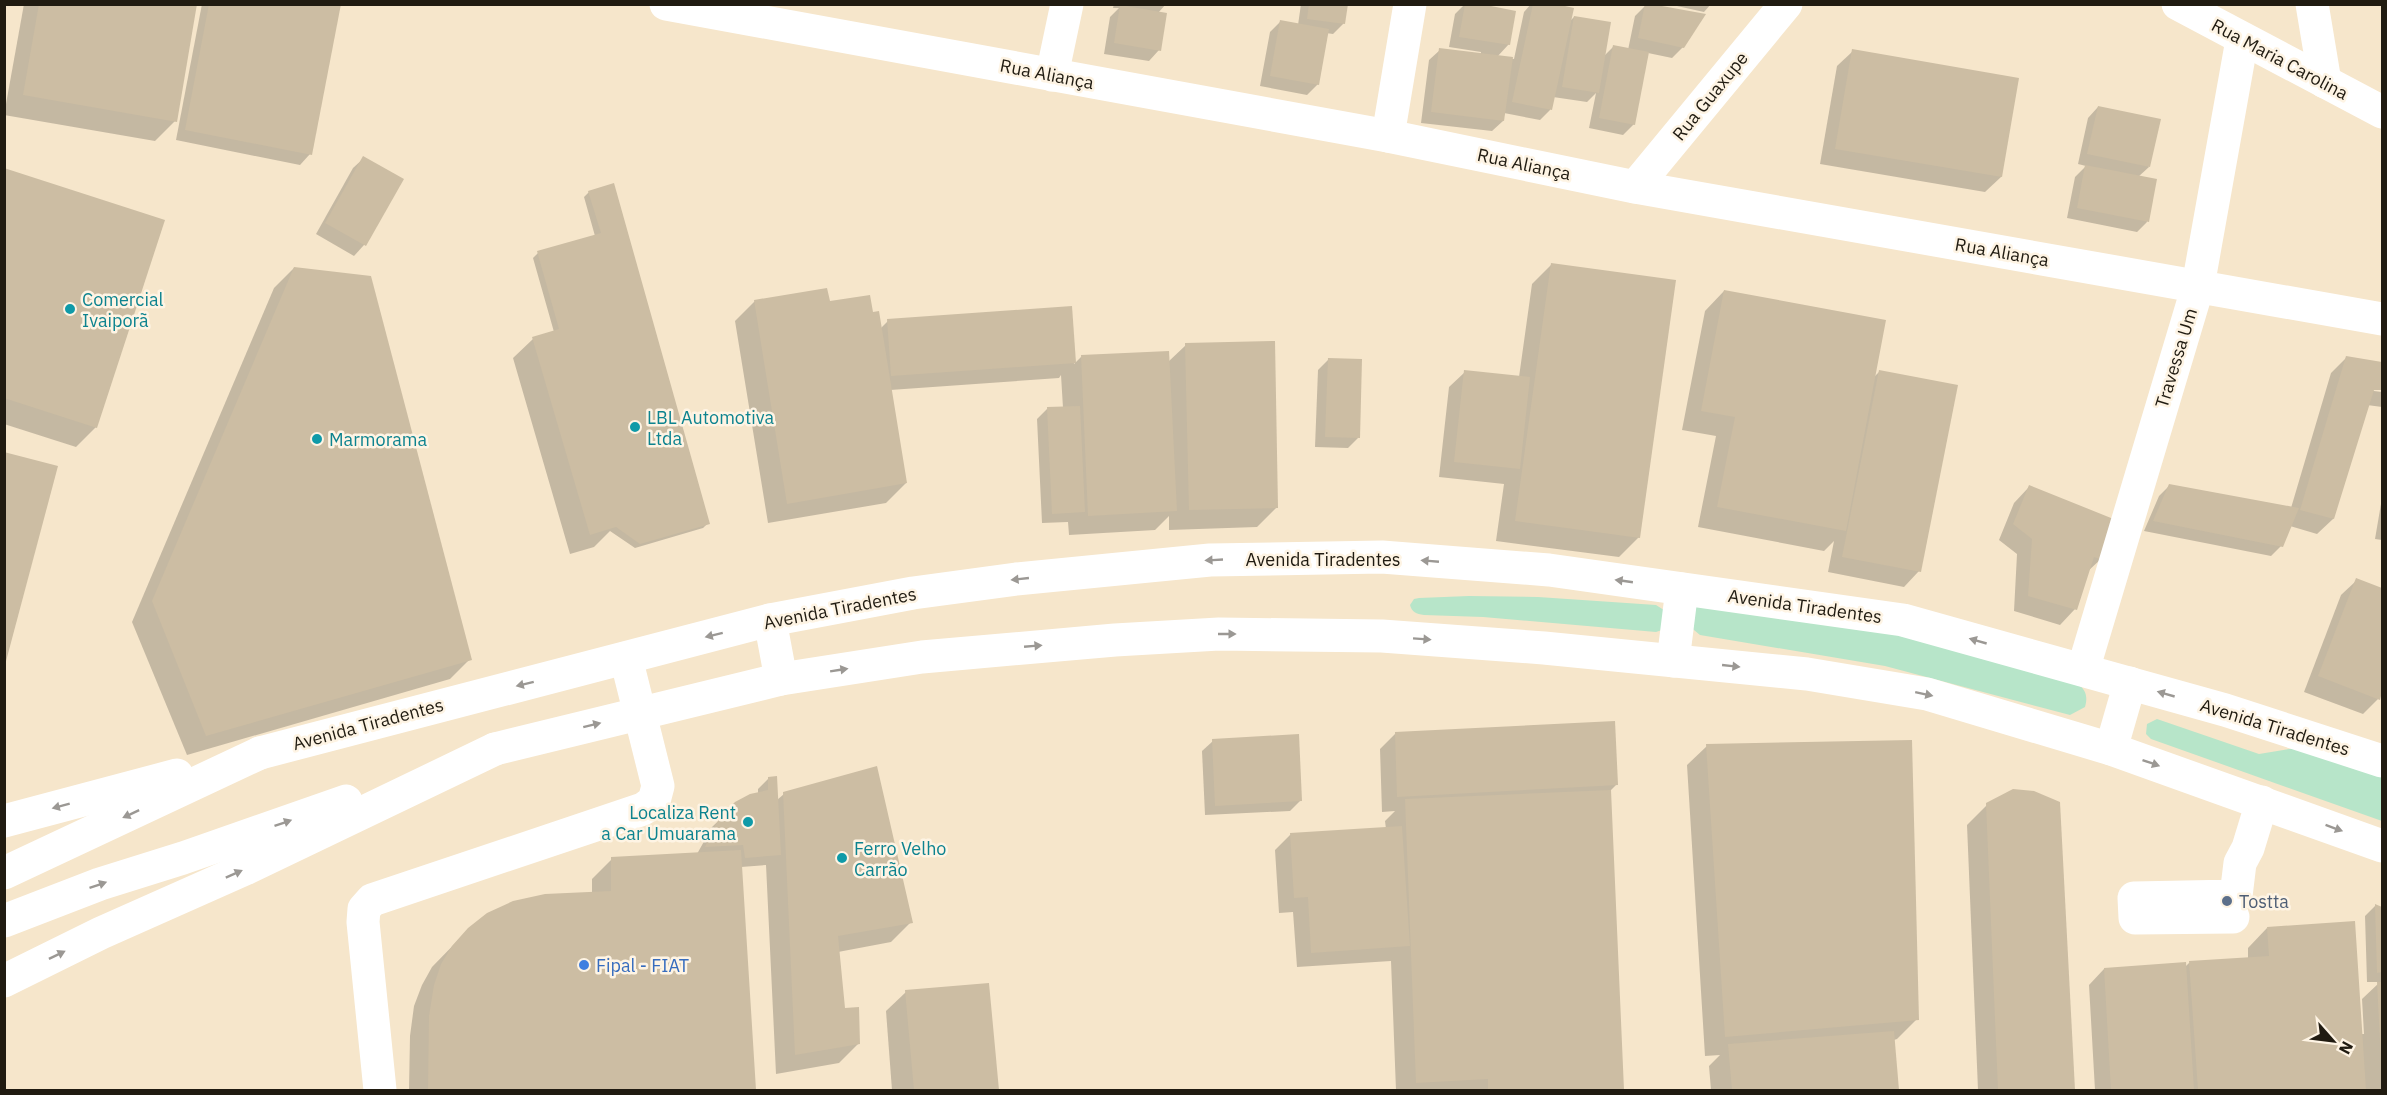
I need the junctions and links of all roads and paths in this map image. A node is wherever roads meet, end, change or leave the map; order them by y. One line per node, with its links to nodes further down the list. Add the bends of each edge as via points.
1 (666, 4): 8 (main road, Rua Aliança)
2 (1067, 4): 8 (main road)
3 (1410, 4): 11 (main road)
4 (1786, 4): 12 (main road, Rua Guaxupe)
5 (2178, 4): 7 (main road, Rua Maria Carolina)
6 (2312, 4): 9 (main road)
7 (2242, 40): 9 (main road, Rua Maria Carolina); 13 (main road, Travessa Um)
8 (1052, 75): 11 (main road, Rua Aliança)
9 (2325, 82): 10 (main road, Rua Maria Carolina)
10 (2382, 112)
11 (1388, 136): 12 (main road, Rua Aliança)
12 (1635, 187): 13 (main road, Rua Aliança)
13 (2198, 286): 14 (main road, Rua Aliança); 19 (main road, Travessa Um)
14 (2382, 319)
15 (1682, 589): 16 (main road, Avenida Tiradentes, one-way to 16, via 1549,570 1394,558 1292,557 1210,560 1016,579 913,593); 18 (main road); 19 (main road, Avenida Tiradentes, one-way to 15, via 1903,620)
16 (770, 620): 17 (main road, Avenida Tiradentes, one-way to 17); 20 (main road)
17 (626, 658): 22 (main road); 25 (main road, Avenida Tiradentes, one-way to 25)
18 (1673, 661): 20 (main road, one-way to 18, via 922,657 1219,634 1382,636); 24 (main road, one-way to 24, via 1807,674 1927,694)
19 (2083, 670): 21 (main road, Avenida Tiradentes)
20 (781, 679): 22 (main road)
21 (2130, 683): 24 (main road); 26 (main road, Avenida Tiradentes, one-way to 21)
22 (639, 713): 23 (main road, one-way to 22); 34 (main road, via 658,786 654,801 643,809 372,900 364,909)
23 (495, 749): 32 (main road, one-way to 23, via 100,884); 33 (main road, one-way to 23)
24 (2111, 750): 27 (main road, one-way to 27)
25 (260, 753): 28 (main road, one-way to 28); 30 (main road, one-way to 30)
26 (2382, 761)
27 (2262, 802): 29 (main road, one-way to 29); 31 (main road, via 2240,863 2236,896 2134,898 2135,918)
28 (4, 821)
29 (2382, 846)
30 (4, 873)
31 (2234, 917)
32 (4, 921)
33 (4, 981)
34 (380, 1090)

